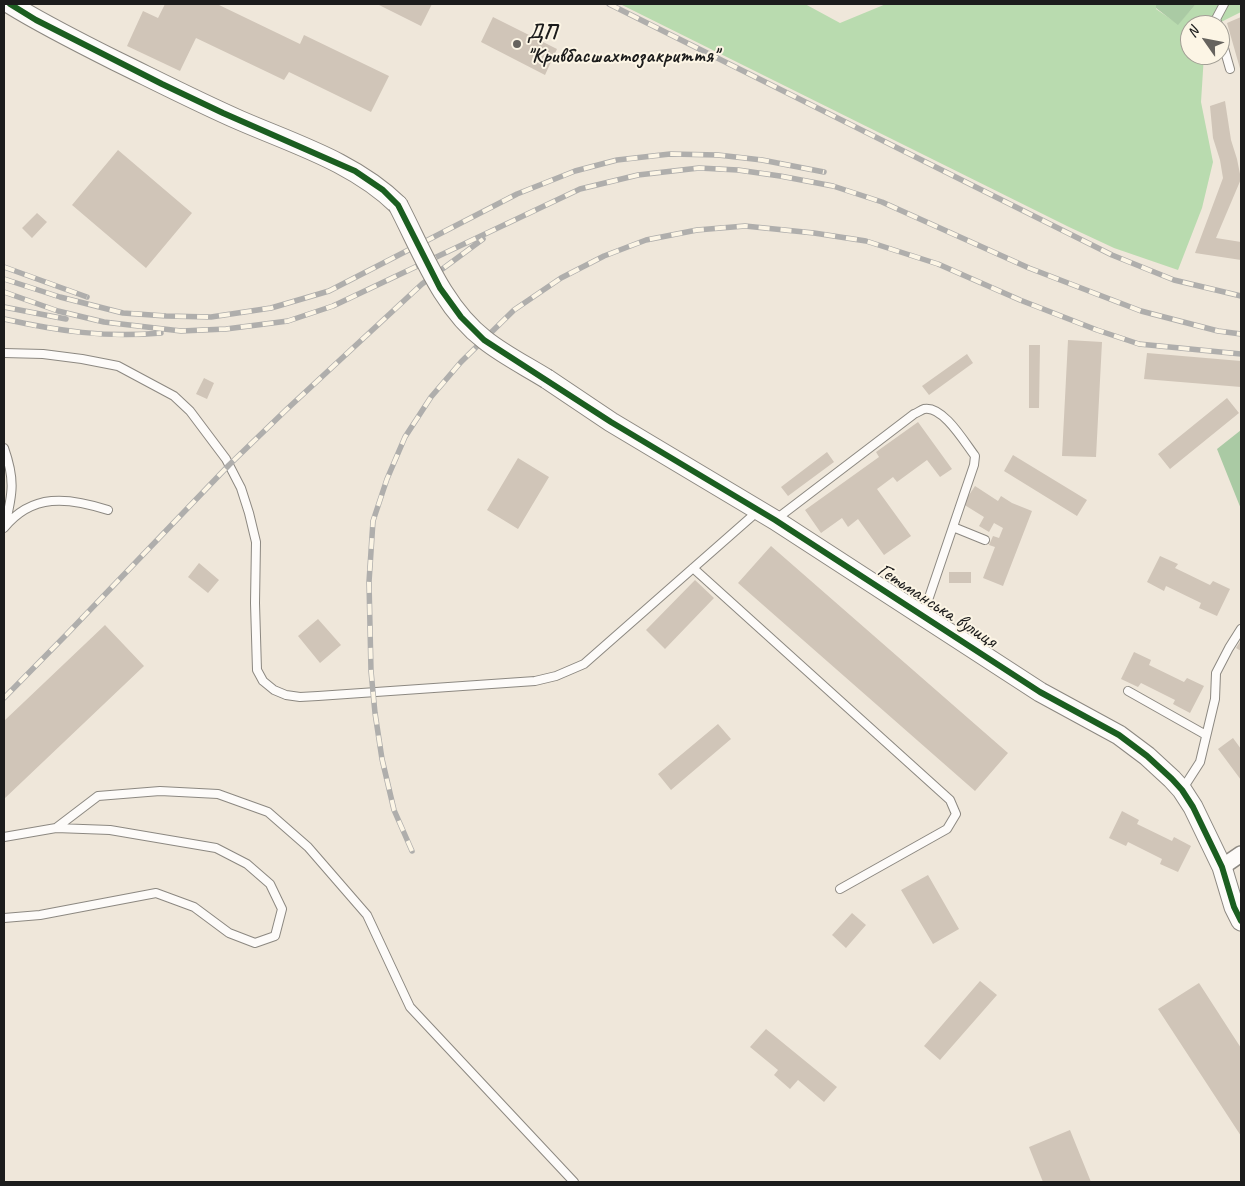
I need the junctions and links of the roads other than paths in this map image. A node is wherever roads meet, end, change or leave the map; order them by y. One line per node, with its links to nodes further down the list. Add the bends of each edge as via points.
1 (10, 4): 7 (street, Гетьманська вулиця, bridge, via 162,84 355,171 398,204 440,288 484,340 611,422)
2 (1229, 65): 3 (lane)
3 (1230, 69)
4 (4, 353): 12 (lane, via 82,358 118,366 174,396 190,411 226,459 241,488 256,542 257,670 263,681 286,695 338,695 535,681 556,676 584,664)
5 (4, 448): 9 (lane, via 11,468 12,486)
6 (108, 510): 9 (lane, via 87,503 51,501 20,511)
7 (759, 510): 8 (street, Гетьманська вулиця); 12 (lane)
8 (776, 520): 10 (lane, via 914,414 930,409 943,414 975,456); 13 (street, Гетьманська вулиця)
9 (4, 528)
10 (953, 528): 11 (lane); 13 (lane)
11 (985, 540)
12 (693, 568): 22 (lane, via 950,800 956,814 947,829)
13 (923, 617): 17 (street, Гетьманська вулиця, via 1040,692 1119,735 1147,756)
14 (1241, 629): 16 (lane, via 1216,673 1215,700)
15 (1128, 691): 16 (lane)
16 (1206, 735): 17 (lane, via 1200,762)
17 (1182, 790): 21 (street, Гетьманська вулиця)
18 (56, 828): 19 (lane); 23 (lane, via 110,830 216,848 247,864 270,884 282,910 275,936 255,943 229,933 194,907 156,893 40,915); 25 (lane, via 98,796 160,791 218,794 268,812 308,847 367,915 410,1007)
19 (4, 837)
20 (1241, 854): 21 (street)
21 (1222, 867): 24 (street, Гетьманська вулиця)
22 (840, 889)
23 (4, 918)
24 (1241, 922)
25 (574, 1182)

